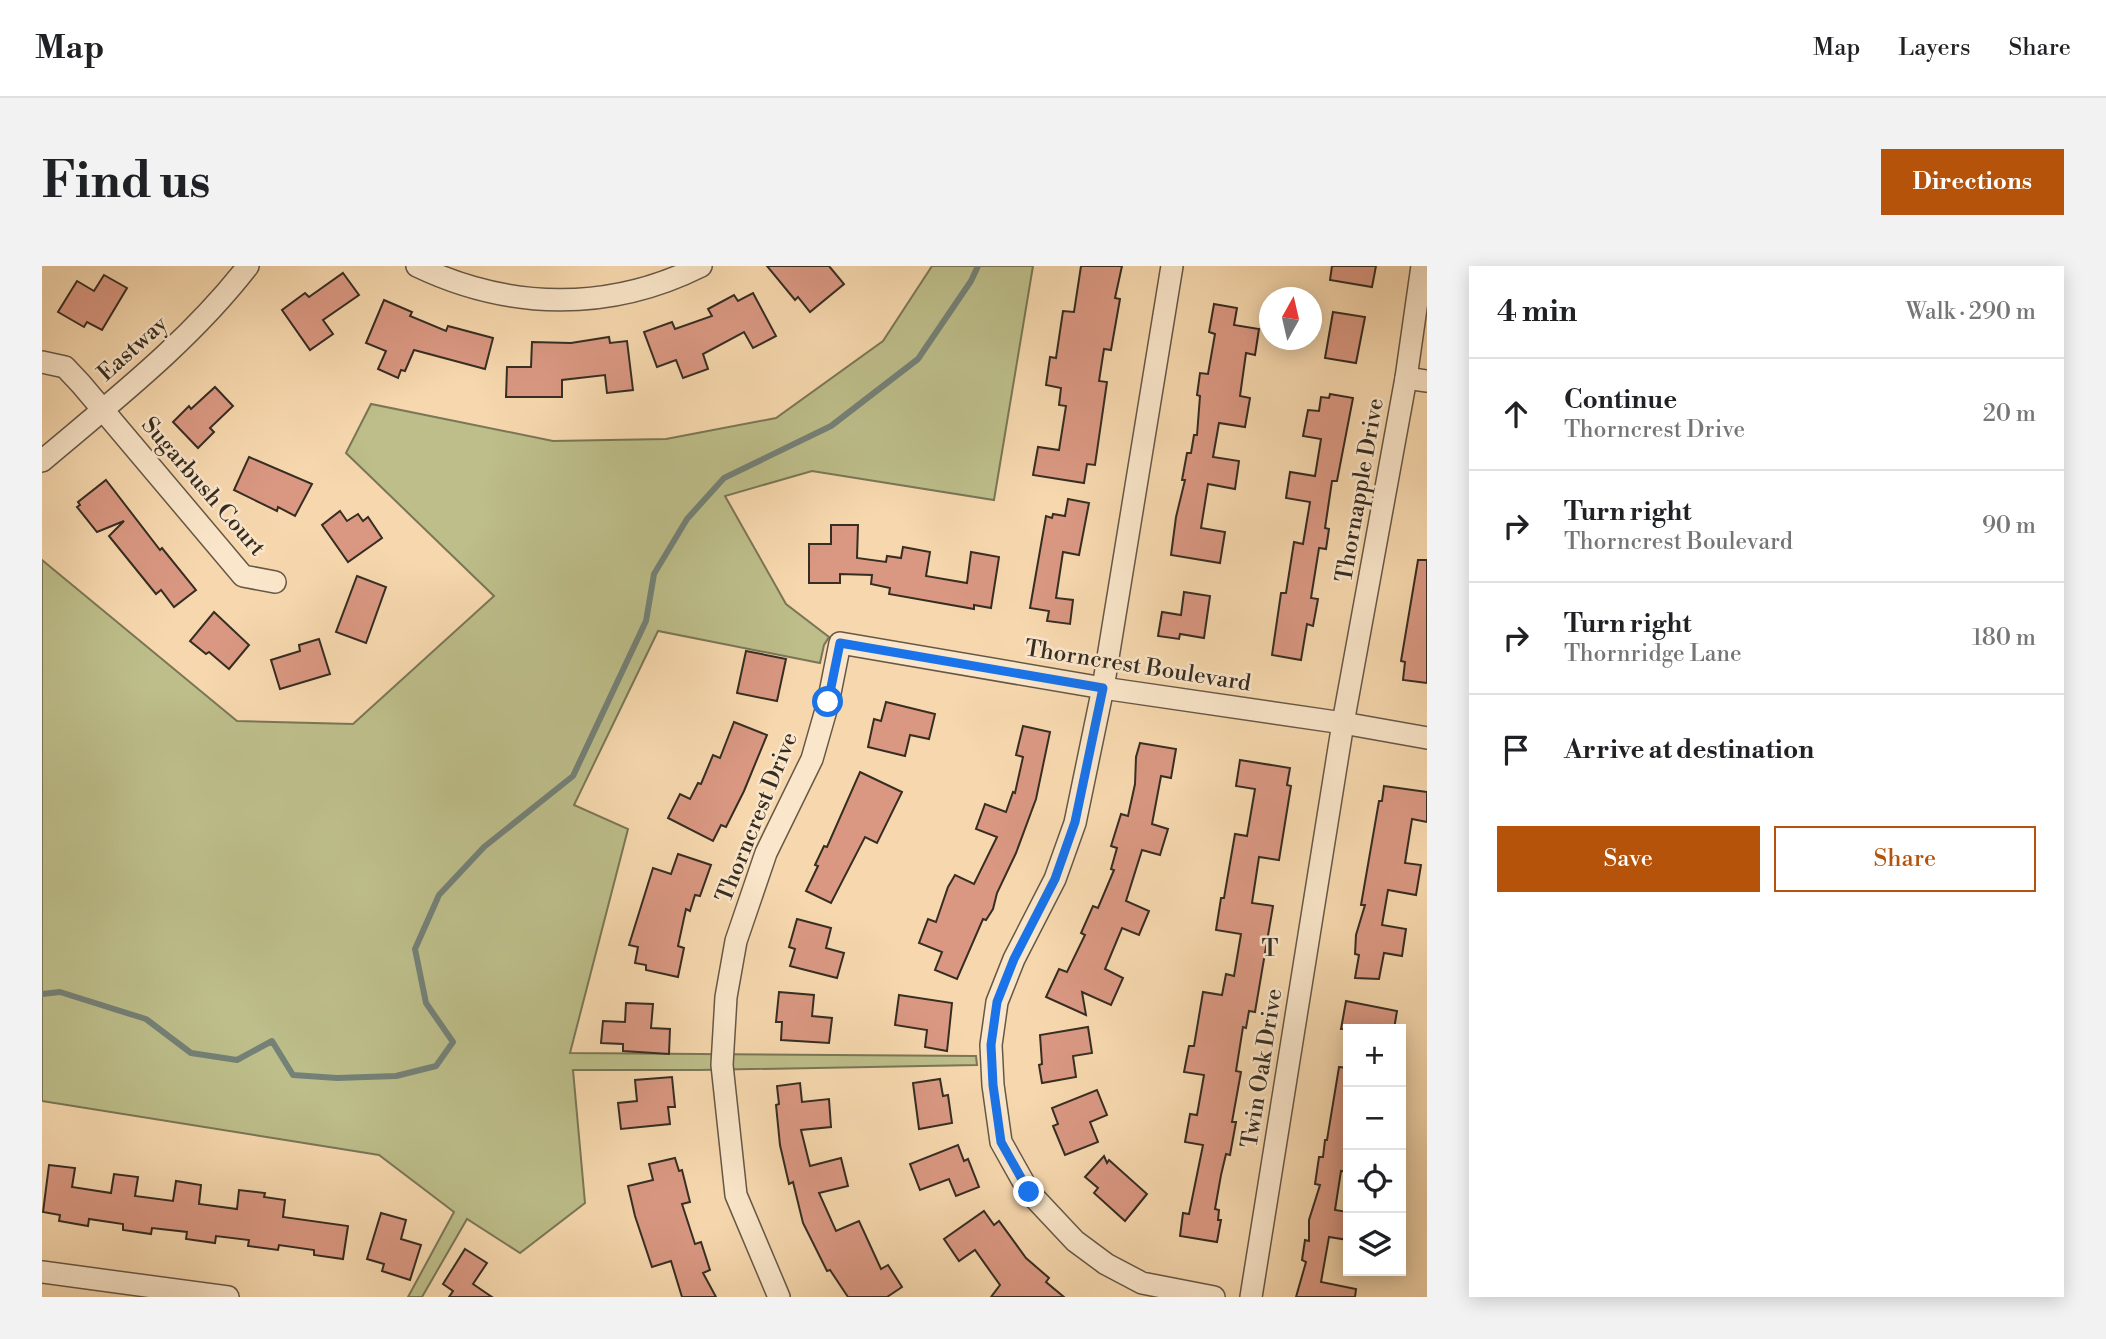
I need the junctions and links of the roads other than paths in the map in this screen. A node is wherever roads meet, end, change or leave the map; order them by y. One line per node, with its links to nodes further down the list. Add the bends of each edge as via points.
1 (248, 266): 8 (street, Eastway, via 165,357)
2 (417, 266): 3 (street, via 489,292 543,300 638,291)
3 (701, 266)
4 (1172, 266): 12 (street)
5 (1422, 266): 7 (street, Thornapple Drive)
6 (42, 362): 8 (street, Sugarbush Court, via 65,367)
7 (1416, 379): 13 (street, Thornapple Drive)
8 (103, 408): 9 (street, Eastway); 10 (street, Sugarbush Court, via 243,576)
9 (42, 461)
10 (275, 582)
11 (840, 643): 12 (street, Thorncrest Boulevard); 17 (street, Thorncrest Drive, via 811,760 761,865 736,941 726,997 722,1065 736,1195)
12 (1103, 688): 13 (street, Thorncrest Boulevard); 18 (street, via 1075,822 1055,879 997,1002 991,1045 1001,1142 1029,1192 1075,1241 1105,1264 1142,1283)
13 (1343, 723): 14 (street, Thorncrest Boulevard); 19 (street, Twin Oak Drive)
14 (1427, 738)
15 (42, 1272): 16 (street)
16 (228, 1297)
17 (779, 1297)
18 (1214, 1297)
19 (1251, 1297)

